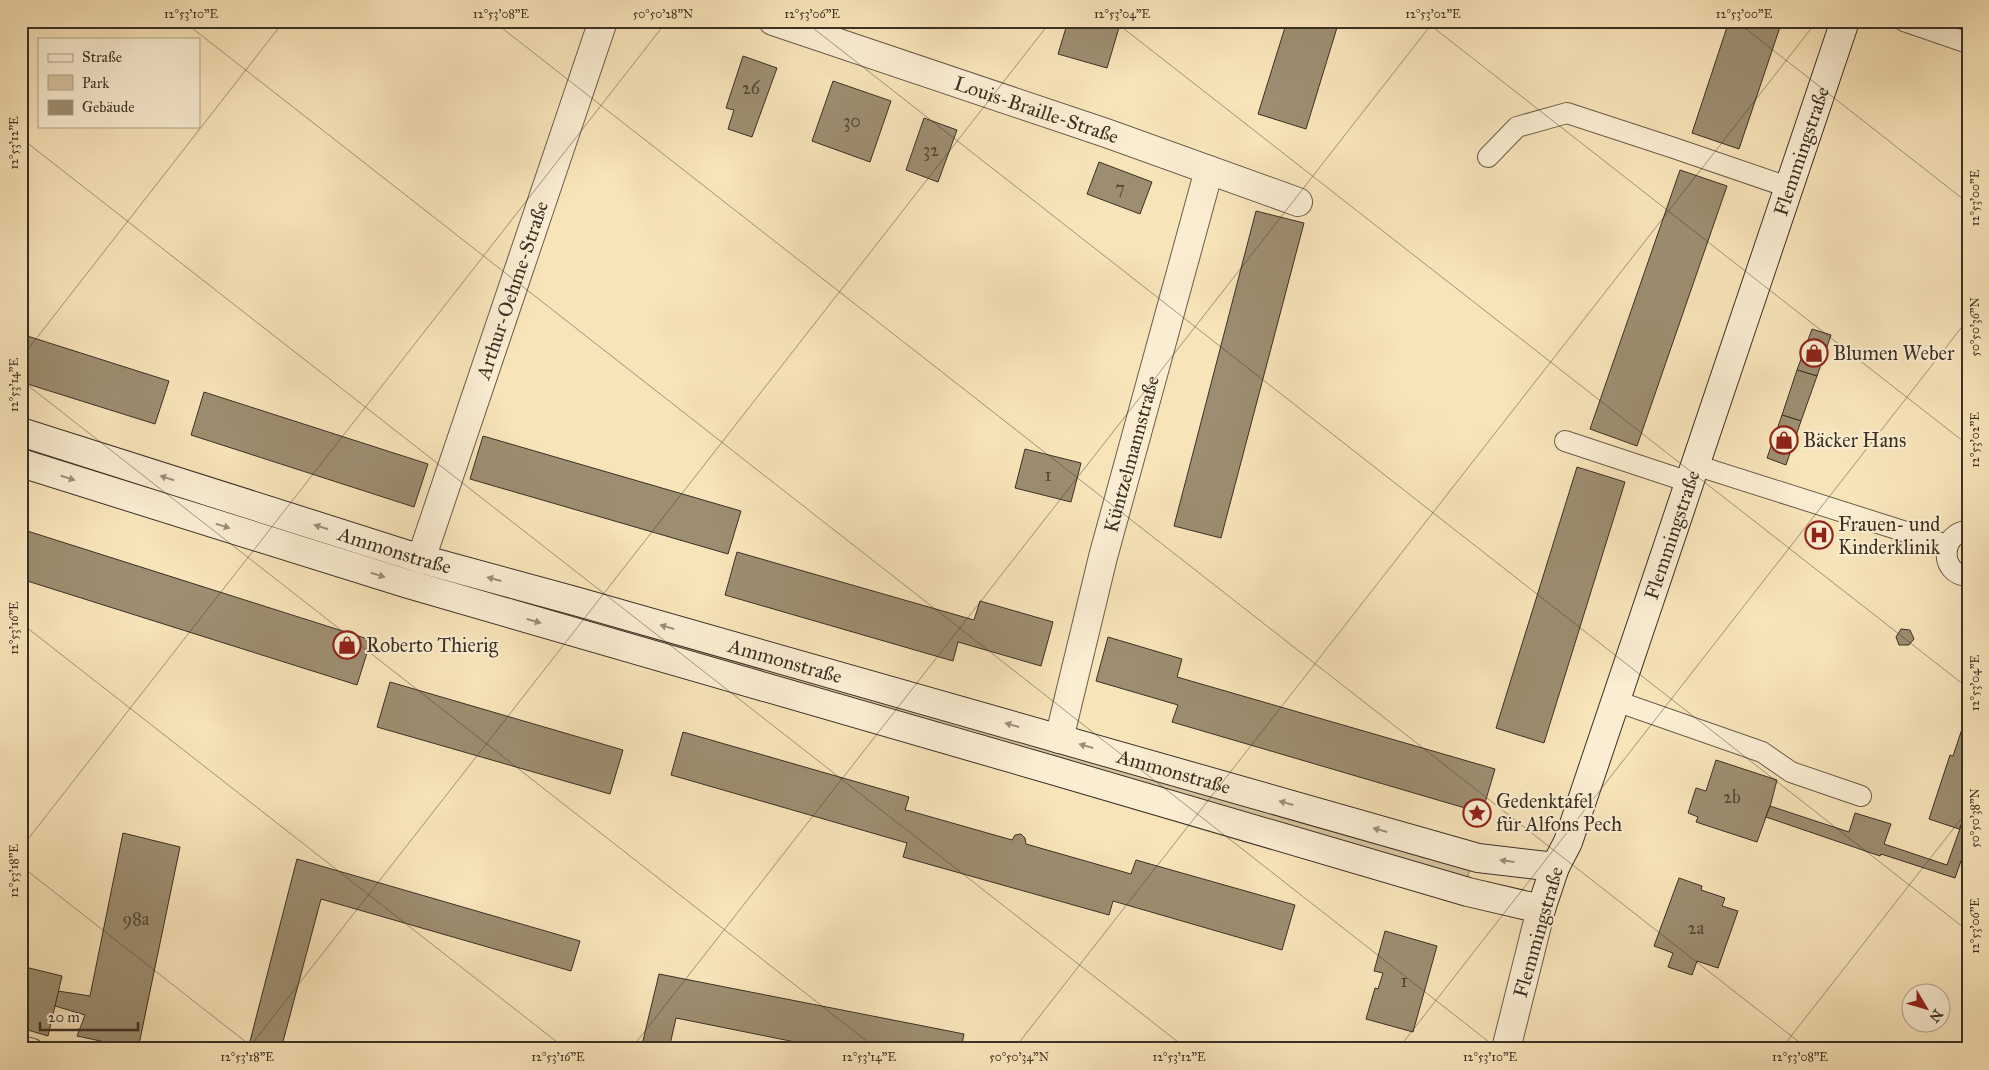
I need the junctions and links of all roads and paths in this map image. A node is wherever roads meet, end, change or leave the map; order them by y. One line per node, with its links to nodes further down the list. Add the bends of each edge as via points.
1 (603, 21): 16 (street, Arthur-Oehme-Straße)
2 (773, 21): 7 (street, Louis-Braille-Straße)
3 (1845, 21): 8 (street, Flemmingstraße)
4 (1904, 21): 5 (lane)
5 (1968, 43)
6 (1488, 157): 8 (lane, via 1517,127 1567,113)
7 (1209, 170): 9 (street, Louis-Braille-Straße); 19 (street, Küntzelmannstraße, via 1102,557)
8 (1788, 187): 13 (street, Flemmingstraße)
9 (1298, 202)
10 (21, 432): 16 (street, Ammonstraße, one-way to 10)
11 (1565, 441): 13 (lane)
12 (21, 463): 22 (street, Ammonstraße, one-way to 22, via 408,584 1468,892)
13 (1692, 474): 15 (lane); 18 (street, Flemmingstraße)
14 (1968, 531): 15 (lane, via 1957,533)
15 (1947, 545): 17 (lane, via 1950,567 1956,573)
16 (421, 559): 19 (street, Ammonstraße, one-way to 16)
17 (1968, 576)
18 (1616, 701): 20 (lane, via 1762,752 1791,772); 21 (street, Flemmingstraße, via 1568,842)
19 (1059, 738): 21 (street, Ammonstraße, one-way to 19, via 1478,858)
20 (1861, 796)
21 (1555, 867): 22 (street, Flemmingstraße)
22 (1542, 909): 25 (street, Flemmingstraße)
23 (21, 1046): 24 (lane)
24 (33, 1049)
25 (1506, 1049)

